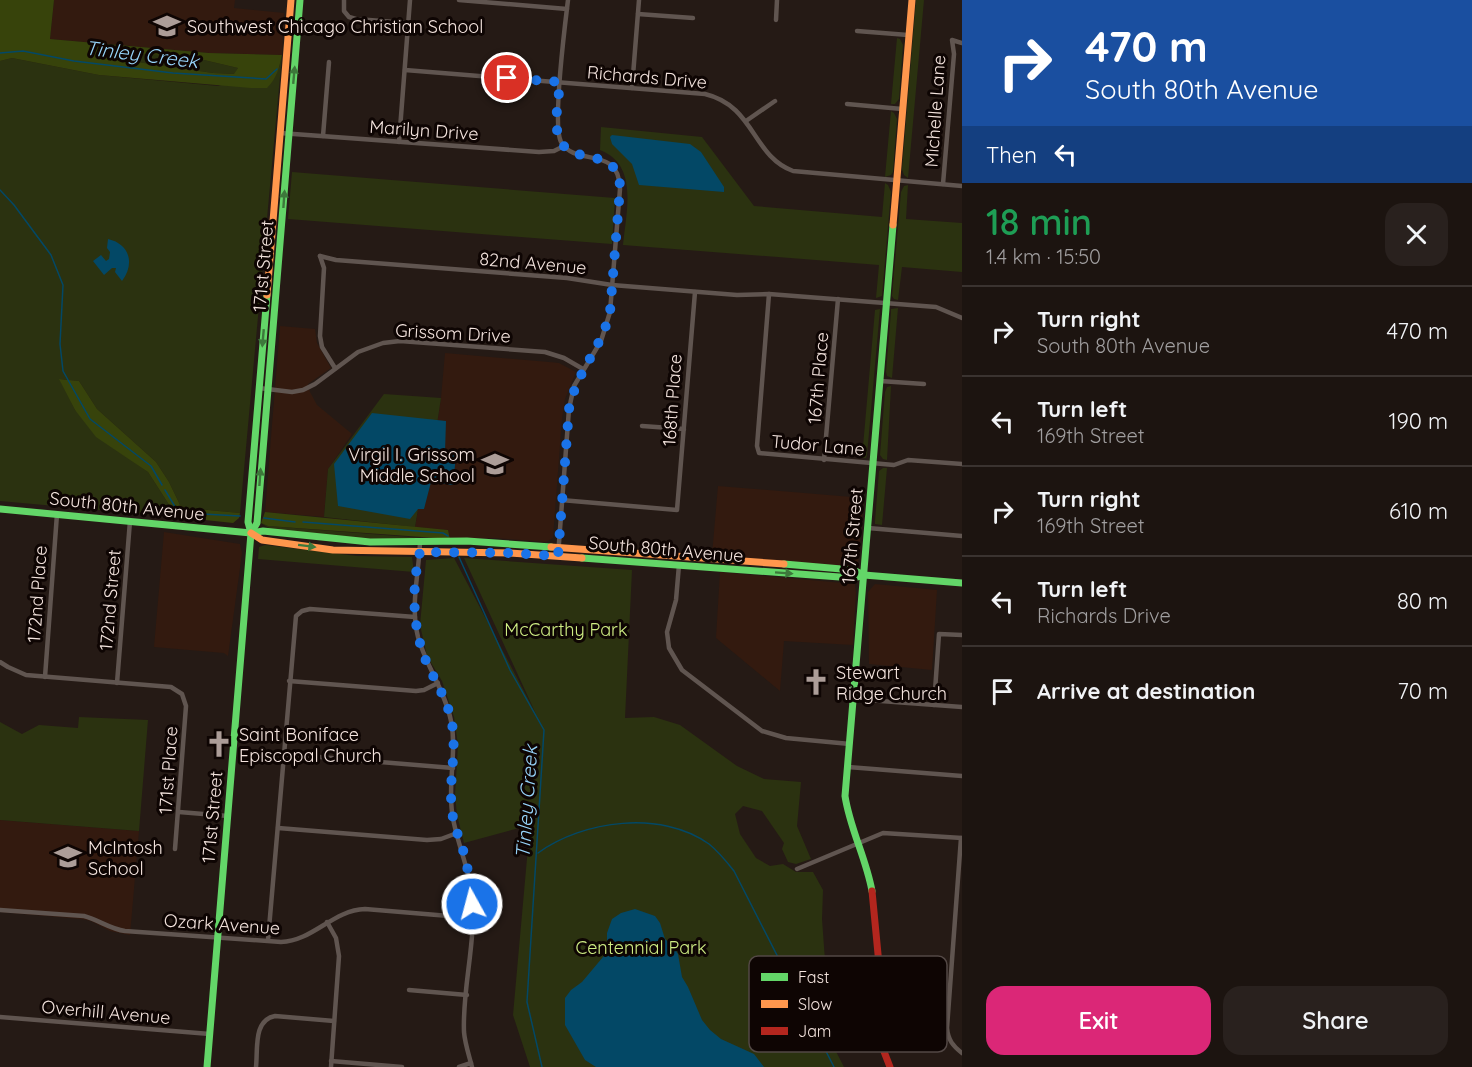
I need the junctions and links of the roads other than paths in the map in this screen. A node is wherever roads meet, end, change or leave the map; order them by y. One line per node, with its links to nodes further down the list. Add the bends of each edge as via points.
1 (291, 0): 26 (street, 171st Street)
2 (300, 0): 27 (street, 171st Street, one-way to 2)
3 (344, 0): 14 (street, via 344,11 351,18)
4 (410, 0): 14 (street)
5 (459, 0): 10 (street)
6 (568, 0): 10 (street)
7 (639, 0): 11 (street)
8 (777, 0): 13 (street)
9 (912, 0): 16 (street, 167th Street)
10 (567, 9): 20 (street)
11 (638, 14): 12 (street); 21 (street)
12 (693, 18)
13 (776, 20)
14 (408, 23): 19 (street)
15 (857, 31): 16 (street)
16 (908, 35): 24 (street, 167th Street)
17 (962, 43): 32 (street, Michelle Lane, via 952,40)
18 (329, 62): 28 (street)
19 (405, 70): 20 (street, Richards Drive); 29 (street)
20 (560, 82): 21 (street, Richards Drive); 30 (street, via 557,125)
21 (632, 87): 25 (street, Richards Drive, via 713,96 734,107)
22 (775, 101): 25 (street)
23 (847, 104): 24 (street)
24 (902, 109): 31 (street, 167th Street)
25 (746, 121): 31 (street, Richards Drive, via 771,157 788,169 805,174)
26 (280, 133): 27 (street, Marilyn Drive); 44 (street, 171st Street, one-way to 44)
27 (289, 134): 28 (street, Marilyn Drive); 45 (street, 171st Street, one-way to 27)
28 (323, 136): 29 (street, Marilyn Drive)
29 (399, 142): 30 (street, Marilyn Drive, via 539,152)
30 (564, 146): 34 (street, via 578,155 606,161 619,179)
31 (897, 181): 32 (street, Richards Drive); 38 (street, 167th Street)
32 (943, 184): 33 (street, Richards Drive)
33 (962, 186)
34 (612, 285): 35 (street, 82nd Avenue); 40 (street, 82nd Avenue, via 320,256 324,268 320,336); 41 (street, via 607,325)
35 (695, 292): 36 (street, 82nd Avenue); 47 (street, 168th Place)
36 (770, 294): 37 (street, 82nd Avenue); 48 (street, Tudor Lane, via 758,451)
37 (838, 299): 38 (street, 82nd Avenue); 48 (street, 167th Place)
38 (887, 303): 39 (street, 82nd Avenue, via 936,307); 42 (street, 167th Street)
39 (962, 318)
40 (335, 368): 41 (street, Grissom Drive, via 366,348 400,341 545,352); 45 (street, Grissom Drive, via 303,390)
41 (583, 369): 51 (street, via 569,409)
42 (880, 381): 43 (street); 49 (street, 167th Street)
43 (924, 384)
44 (259, 388): 45 (street, Grissom Drive); 56 (street, 171st Street, via 248,522)
45 (268, 389): 56 (street, 171st Street, one-way to 45, via 257,523)
46 (642, 426): 47 (street)
47 (684, 429): 51 (street, 168th Place, via 677,510)
48 (825, 460): 49 (street, Tudor Lane)
49 (873, 464): 50 (street, Tudor Lane, via 894,465 908,459); 55 (street, 167th Street)
50 (962, 464)
51 (561, 500): 59 (street)
52 (0, 509): 53 (street, South 80th Avenue)
53 (57, 513): 54 (street, South 80th Avenue); 69 (street, 172nd Place)
54 (130, 520): 56 (street, South 80th Avenue); 71 (street, 172nd Street)
55 (868, 528): 57 (street); 64 (street, 167th Street)
56 (251, 533): 58 (street, South 80th Avenue); 60 (street, South 80th Avenue, one-way to 60, via 262,540 333,550); 82 (street, 171st Street)
57 (962, 536)
58 (420, 542): 59 (street, South 80th Avenue); 60 (street)
59 (558, 547): 61 (street); 62 (street, South 80th Avenue)
60 (420, 552): 61 (street, South 80th Avenue); 66 (street)
61 (558, 556): 63 (street, South 80th Avenue)
62 (679, 556): 63 (street); 64 (street, South 80th Avenue, via 853,570)
63 (678, 566): 64 (street, South 80th Avenue, one-way to 64, via 852,578); 76 (street, via 676,600 667,632 669,648 682,670 762,730 786,738)
64 (864, 575): 65 (street, South 80th Avenue); 73 (street, 167th Street)
65 (962, 583)
66 (415, 617): 70 (street, via 302,610 294,620); 72 (street, via 424,657)
67 (962, 635): 74 (street, via 939,634)
68 (0, 662): 69 (street, via 18,672)
69 (45, 677): 71 (street)
70 (289, 681): 72 (street, via 416,691); 77 (street)
71 (117, 683): 81 (street, 171st Place, via 171,687 182,694 186,706)
72 (438, 683): 79 (street, via 451,720)
73 (854, 699): 74 (street); 76 (street, 167th Street)
74 (934, 705): 75 (street)
75 (962, 707)
76 (850, 744): 78 (street, 167th Street)
77 (283, 754): 79 (street); 83 (street)
78 (848, 767): 80 (street); 86 (street, 167th Street, via 845,796)
79 (453, 768): 84 (street, via 452,810)
80 (962, 776)
81 (179, 812): 82 (street); 87 (street, 171st Place)
82 (228, 816): 92 (street, 171st Street)
83 (278, 828): 84 (street, via 428,840); 93 (street)
84 (457, 833): 90 (street, via 472,892)
85 (961, 838): 86 (street, via 883,833); 101 (street, via 947,1028 954,1047)
86 (856, 844): 88 (street); 94 (street, 167th Street, via 873,892)
87 (175, 849)
88 (797, 869)
89 (0, 910): 92 (street, Ozark Avenue, via 84,916 125,931)
90 (472, 918): 91 (street, Ozark Avenue, via 365,909 348,911); 96 (street)
91 (327, 922): 93 (street, Ozark Avenue, via 299,939); 98 (street, via 339,951)
92 (218, 937): 93 (street, Ozark Avenue); 99 (street, 171st Street)
93 (268, 940)
94 (878, 956)
95 (410, 990): 96 (street)
96 (467, 995): 103 (street, via 464,1030)
97 (0, 1017): 99 (street, Overhill Avenue)
98 (334, 1021): 102 (street); 105 (street, via 268,1017 260,1026)
99 (210, 1034): 104 (street, 171st Street)
100 (883, 1052): 109 (street, 167th Street)
101 (962, 1053)
102 (331, 1061): 106 (street); 107 (street)
103 (472, 1065): 108 (street)
104 (207, 1067)
105 (256, 1067)
106 (331, 1067)
107 (402, 1067)
108 (459, 1067)
109 (890, 1067)

